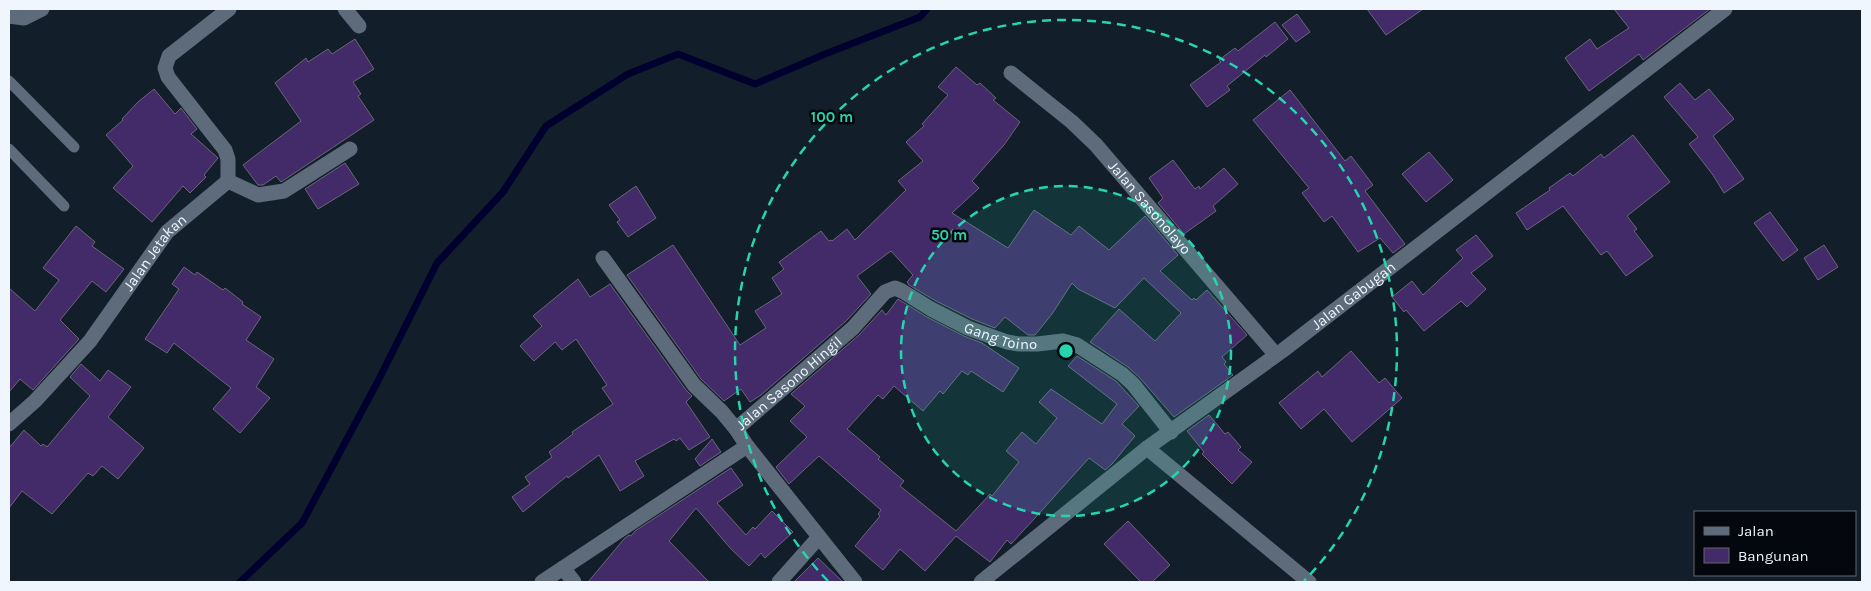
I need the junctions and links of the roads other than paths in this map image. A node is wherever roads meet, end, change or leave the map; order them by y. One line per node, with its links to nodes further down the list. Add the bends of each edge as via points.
1 (42, 9): 5 (street, via 24,18)
2 (229, 9): 12 (street, via 169,56 165,68 225,150)
3 (345, 9): 6 (street)
4 (1725, 9): 16 (street, Jalan Gabugan)
5 (9, 19)
6 (359, 26)
7 (1011, 73): 16 (street, Jalan Sasonolayo, via 1096,145)
8 (9, 81): 9 (lane)
9 (74, 147)
10 (9, 149): 13 (lane)
11 (350, 149): 12 (street, via 284,192 258,195)
12 (228, 181): 17 (street, Jalan Jetakan, via 167,232 90,341 35,401)
13 (64, 206)
14 (603, 258): 18 (street, via 694,385)
15 (895, 288): 18 (street, Jalan Sasono Hingil, via 885,292 853,328); 19 (street, Gang Toino, via 968,328 1007,342 1037,344 1063,341 1077,345 1133,384)
16 (1276, 355): 19 (street, Jalan Gabugan)
17 (9, 424)
18 (736, 429): 20 (street, Jalan Sasono Hingil)
19 (1171, 432): 21 (street, Jalan Gabugan)
20 (747, 446): 22 (street, Jalan Sasono Hingil); 23 (street)
21 (1147, 448): 28 (street, Jalan Gabugan); 29 (street)
22 (819, 538): 26 (street); 27 (street, Jalan Sasono Hingil)
23 (563, 568): 24 (street); 25 (street)
24 (542, 582)
25 (574, 582)
26 (779, 582)
27 (855, 582)
28 (981, 582)
29 (1309, 582)

